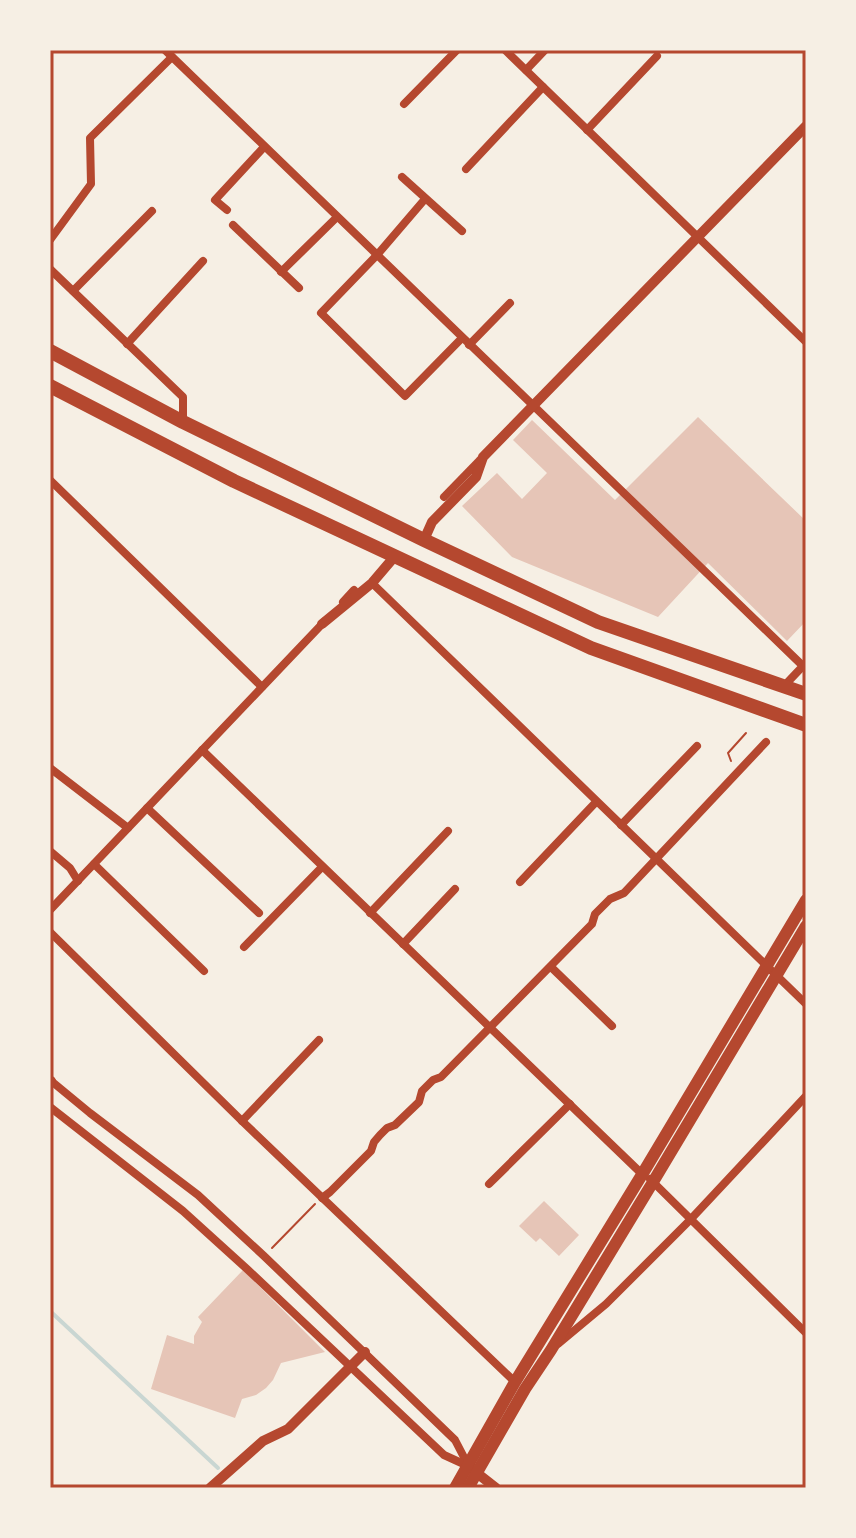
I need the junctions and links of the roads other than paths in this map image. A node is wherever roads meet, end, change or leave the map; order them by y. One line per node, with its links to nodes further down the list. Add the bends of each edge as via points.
1 (457, 50): 8 (street)
2 (505, 50): 6 (street)
3 (545, 50): 6 (street)
4 (168, 54): 11 (street); 21 (street, via 90,138 91,184)
5 (657, 56): 10 (street)
6 (526, 70): 7 (street)
7 (543, 87): 10 (street); 12 (street)
8 (404, 104)
9 (806, 126): 20 (street)
10 (587, 130): 20 (street)
11 (264, 147): 15 (street, via 215,200); 17 (street)
12 (466, 169)
13 (402, 177): 14 (street)
14 (425, 199): 19 (street); 22 (street)
15 (227, 210)
16 (152, 211): 27 (street)
17 (337, 217): 22 (street); 25 (street)
18 (233, 225): 25 (street)
19 (462, 231)
20 (698, 238): 30 (street); 34 (street)
21 (50, 240)
22 (377, 255): 29 (street); 29 (street, via 321,313 405,396)
23 (203, 261): 31 (street)
24 (50, 269): 27 (street)
25 (281, 272): 26 (street)
26 (299, 288)
27 (73, 291): 31 (street)
28 (510, 303): 29 (street)
29 (465, 341): 34 (street)
30 (806, 342)
31 (127, 344): 35 (street, via 183,397)
32 (50, 351): 35 (highway)
33 (50, 386): 40 (highway)
34 (533, 407): 36 (street); 44 (street, via 803,666)
35 (183, 422): 39 (highway)
36 (483, 457): 38 (street); 39 (street, via 476,477 432,522)
37 (50, 480): 45 (street)
38 (444, 497)
39 (424, 540): 44 (highway, via 598,622)
40 (395, 556): 41 (street); 47 (highway, via 591,648)
41 (372, 583): 43 (street); 52 (street)
42 (354, 590): 43 (street)
43 (322, 624): 45 (street)
44 (784, 686): 46 (highway)
45 (262, 687): 50 (street)
46 (806, 694)
47 (806, 725)
48 (766, 742): 58 (street)
49 (697, 746): 54 (street)
50 (202, 750): 53 (street); 60 (street)
51 (50, 768): 55 (street)
52 (596, 802): 54 (street); 62 (street)
53 (147, 808): 55 (street); 66 (street)
54 (621, 825): 58 (street)
55 (128, 828): 59 (street)
56 (448, 831): 67 (street)
57 (50, 851): 61 (street)
58 (656, 859): 72 (street); 73 (street, via 595,914 592,924)
59 (94, 864): 61 (street); 74 (street)
60 (322, 867): 67 (street); 71 (street)
61 (78, 881): 65 (street)
62 (520, 882)
63 (455, 889): 70 (street)
64 (806, 900): 72 (main road)
65 (50, 910)
66 (259, 913)
67 (370, 913): 70 (street)
68 (806, 926): 75 (main road)
69 (50, 932): 84 (street)
70 (403, 944): 78 (street)
71 (244, 947)
72 (766, 966): 75 (street); 85 (main road)
73 (551, 967): 77 (street); 78 (street)
74 (204, 971)
75 (777, 975): 76 (street); 85 (main road)
76 (806, 1004)
77 (612, 1026)
78 (491, 1028): 82 (street); 87 (street, via 422,1091 419,1102 387,1128)
79 (319, 1040): 84 (street)
80 (50, 1081): 91 (street, via 198,1195)
81 (806, 1096): 88 (street)
82 (570, 1104): 85 (street); 86 (street)
83 (50, 1107): 92 (street, via 183,1211)
84 (242, 1121): 87 (street)
85 (646, 1176): 88 (street); 90 (main road); 93 (main road)
86 (489, 1184)
87 (322, 1198): 93 (street)
88 (690, 1220): 89 (street); 90 (street)
89 (806, 1333)
90 (551, 1350): 94 (main road)
91 (365, 1352): 92 (street); 94 (street, via 455,1440)
92 (350, 1367): 94 (street, via 444,1455); 95 (street, via 288,1429 263,1441)
93 (515, 1382): 94 (main road)
94 (473, 1469): 96 (main road); 97 (main road); 98 (street)
95 (210, 1488)
96 (455, 1488)
97 (468, 1488)
98 (496, 1488)

